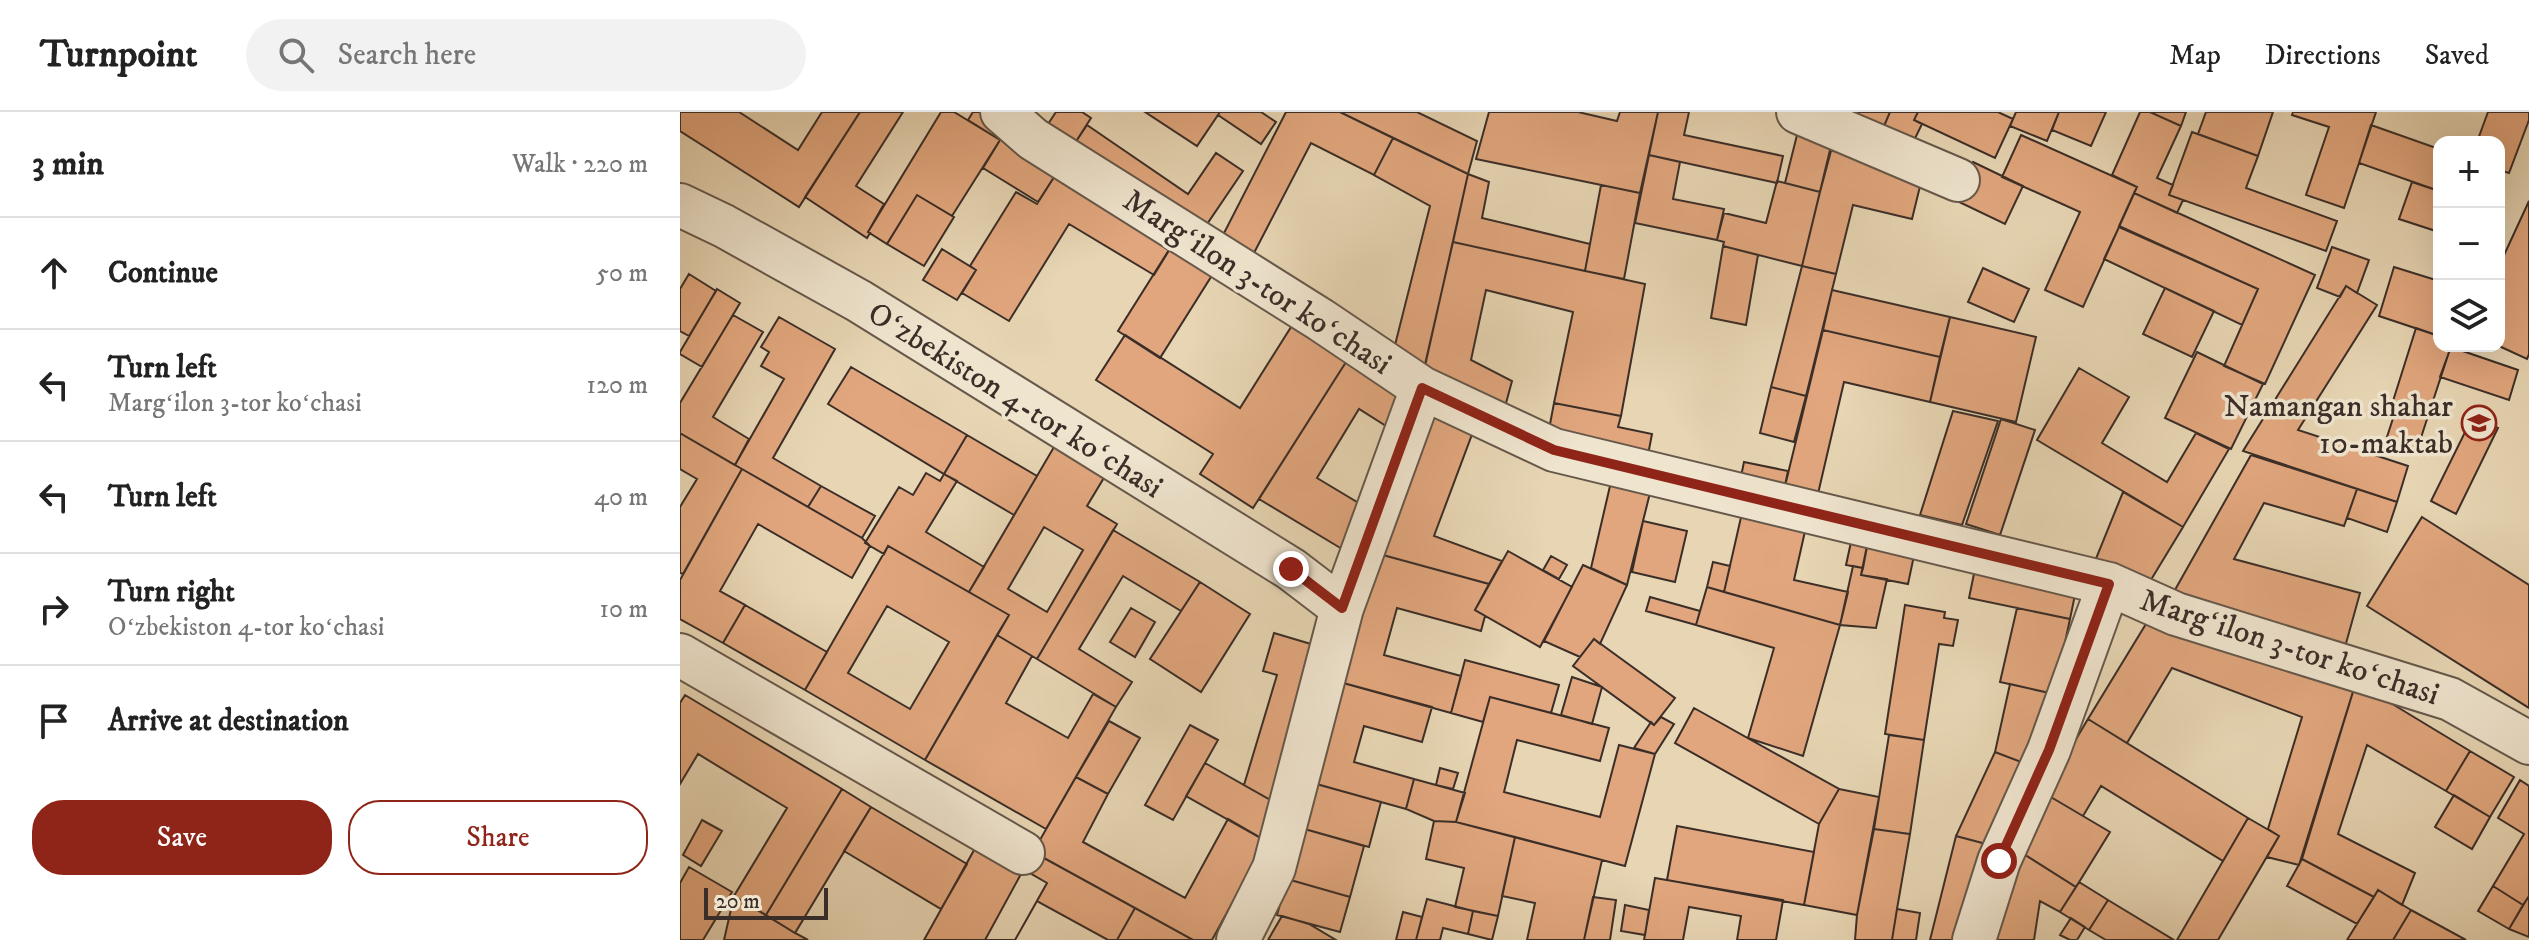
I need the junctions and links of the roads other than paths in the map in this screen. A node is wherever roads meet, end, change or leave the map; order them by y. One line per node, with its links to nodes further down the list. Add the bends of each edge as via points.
1 (1002, 112): 5 (street, Margʻilon 3-tor koʻchasi, via 1033,139)
2 (1798, 112): 3 (street)
3 (1958, 180)
4 (680, 205): 7 (street, Oʻzbekiston 4-tor koʻchasi, via 859,301 1291,569)
5 (1422, 388): 6 (street, Margʻilon 3-tor koʻchasi, via 1554,450); 7 (street)
6 (2109, 584): 9 (street, Margʻilon 3-tor koʻchasi, via 2176,614 2450,699); 12 (street, via 2049,750 1999,861)
7 (1342, 608): 11 (street, via 1274,868)
8 (680, 655): 10 (street)
9 (2529, 743)
10 (1023, 853)
11 (1238, 940)
12 (1974, 940)

